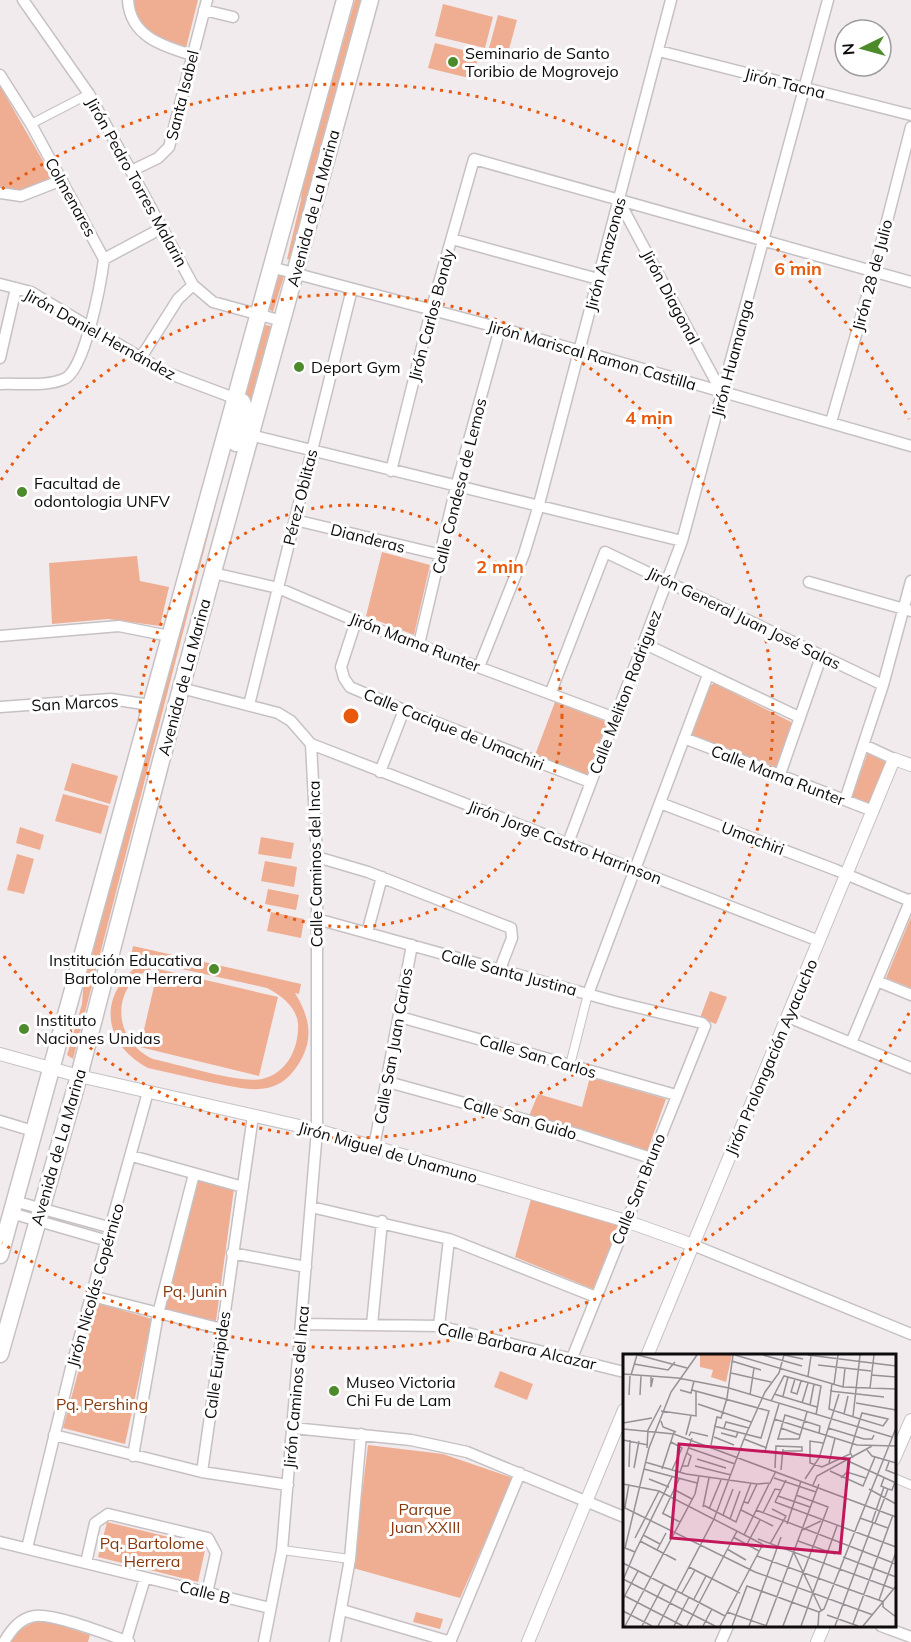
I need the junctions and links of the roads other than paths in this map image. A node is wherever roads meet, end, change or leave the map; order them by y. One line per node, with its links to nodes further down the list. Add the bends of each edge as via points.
1 (23, 0): 13 (street, Jirón Pedro Torres Malarin)
2 (128, 0): 10 (street, via 131,17 142,32 161,45)
3 (345, 0): 25 (main road, Avenida de La Marina)
4 (370, 0): 27 (main road, Avenida de La Marina)
5 (671, 0): 9 (street, Jirón Amazonas)
6 (828, 0): 12 (street, Jirón Huamanga)
7 (206, 5): 8 (street); 10 (street, Santa Isabel)
8 (233, 17)
9 (659, 51): 12 (street, Jirón Tacna); 20 (street, Jirón Amazonas)
10 (192, 55): 17 (street, Santa Isabel, via 169,147 158,158)
11 (0, 75): 15 (street, Colmenares)
12 (804, 88): 14 (street, Jirón Tacna); 23 (street, Jirón Huamanga)
13 (89, 94): 15 (street); 17 (street, Jirón Pedro Torres Malarin)
14 (911, 116)
15 (31, 124): 18 (street, Colmenares)
16 (911, 127): 26 (street, Jirón 28 de Julio)
17 (131, 171): 21 (street, Jirón Pedro Torres Malarin)
18 (62, 180): 19 (street, via 21,196); 24 (street, Colmenares)
19 (0, 193)
20 (619, 201): 22 (street, Jirón Carlos Bondy, via 474,159); 23 (street); 28 (street, Jirón Amazonas); 43 (street, Jirón Diagonal)
21 (162, 228): 24 (street); 31 (street, Jirón Pedro Torres Malarin)
22 (452, 239): 28 (street); 34 (street, Jirón Carlos Bondy)
23 (763, 241): 26 (street); 43 (street, Jirón Huamanga)
24 (104, 260): 37 (street)
25 (271, 267): 27 (street, Jirón Mariscal Ramon Castilla); 35 (main road, Avenida de La Marina)
26 (874, 272): 29 (street); 45 (street, Jirón 28 de Julio)
27 (295, 273): 33 (street, Jirón Mariscal Ramon Castilla); 36 (main road, Avenida de La Marina)
28 (598, 279): 39 (street, Jirón Amazonas)
29 (911, 282)
30 (0, 284): 32 (street, Jirón Daniel Hernández)
31 (193, 285): 35 (street, Jirón Pedro Torres Malarin, via 213,302); 41 (street, via 178,299)
32 (16, 288): 37 (street, Jirón Daniel Hernández, via 31,292); 40 (street)
33 (352, 289): 34 (street, Jirón Mariscal Ramon Castilla); 48 (street, Pérez Oblitas)
34 (431, 310): 38 (street, Jirón Mariscal Ramon Castilla); 49 (street, Jirón Carlos Bondy)
35 (258, 314): 36 (street, Jirón Pedro Torres Malarin); 44 (main road, Avenida de La Marina)
36 (282, 321): 46 (main road, Avenida de La Marina)
37 (89, 327): 41 (street, Jirón Daniel Hernández); 42 (street, via 76,370 64,379)
38 (500, 328): 39 (street, Jirón Mariscal Ramon Castilla); 50 (street, Calle Condesa de Lemos)
39 (579, 351): 43 (street, Jirón Mariscal Ramon Castilla); 51 (street, Jirón Amazonas)
40 (0, 357)
41 (140, 359): 44 (street, Jirón Daniel Hernández, via 185,381)
42 (0, 384)
43 (722, 393): 45 (street, Jirón Mariscal Ramon Castilla); 54 (street, Jirón Huamanga)
44 (234, 398): 53 (main road, via 242,402 245,410 224,489); 64 (main road, Avenida de La Marina)
45 (831, 422): 47 (street, Jirón Mariscal Ramon Castilla)
46 (250, 435): 48 (street); 53 (main road, Avenida de La Marina)
47 (911, 446)
48 (311, 450): 49 (street); 52 (street, Pérez Oblitas)
49 (391, 471): 50 (street)
50 (456, 488): 51 (street); 55 (street, Calle Condesa de Lemos)
51 (538, 508): 54 (street); 68 (street, Jirón Amazonas)
52 (295, 520): 55 (street, Dianderas); 60 (street, Pérez Oblitas)
53 (226, 524): 56 (main road, Avenida de La Marina)
54 (682, 541): 57 (street, Calle Meliton Rodriguez)
55 (442, 555): 65 (street, Calle Condesa de Lemos)
56 (213, 573): 60 (street, Jirón Mama Runter); 71 (main road, Avenida de La Marina)
57 (668, 580): 66 (street, Calle Meliton Rodriguez); 67 (street, Jirón General Juan José Salas); 72 (street, Jirón General Juan José Salas, via 605,552)
58 (809, 582): 61 (street)
59 (911, 582): 61 (street)
60 (278, 588): 62 (street, Jirón Mama Runter); 74 (street, Pérez Oblitas)
61 (907, 609): 70 (street)
62 (356, 621): 65 (street, Jirón Mama Runter); 76 (street, Calle Cacique de Umachiri, via 343,656 344,678 350,687)
63 (0, 636): 64 (street, via 119,626)
64 (169, 636): 73 (main road, Avenida de La Marina)
65 (419, 644): 68 (street, Jirón Mama Runter)
66 (645, 644): 69 (street); 78 (street, Calle Meliton Rodriguez)
67 (821, 657): 70 (street, Jirón General Juan José Salas); 77 (street)
68 (479, 667): 72 (street, Jirón Mama Runter)
69 (708, 675): 77 (street); 79 (street)
70 (883, 685): 81 (street)
71 (181, 688): 74 (street); 112 (main road, Avenida de La Marina)
72 (551, 692): 78 (street, Jirón Mama Runter)
73 (150, 705): 75 (street, San Marcos, via 111,699); 110 (main road, Avenida de La Marina)
74 (249, 705): 80 (street, via 291,721)
75 (0, 707)
76 (404, 711): 84 (street); 86 (street, Calle Cacique de Umachiri)
77 (799, 717): 85 (street)
78 (615, 718): 86 (street, Calle Meliton Rodriguez)
79 (684, 738): 85 (street, Calle Mama Runter); 88 (street)
80 (311, 744): 84 (street, Jirón Jorge Castro Harrinson); 91 (street, Calle Caminos del Inca)
81 (864, 745): 82 (street); 87 (street)
82 (894, 759): 83 (street); 89 (street, Jirón Prolongación Ayacucho)
83 (911, 765)
84 (380, 772): 90 (street, Jirón Jorge Castro Harrinson)
85 (779, 777): 87 (street, Calle Mama Runter)
86 (590, 782): 90 (street, Calle Meliton Rodriguez)
87 (845, 800): 89 (street, Calle Mama Runter)
88 (660, 802): 92 (street); 93 (street, Umachiri)
89 (873, 811): 93 (street, Jirón Prolongación Ayacucho)
90 (568, 843): 92 (street, Jirón Jorge Castro Harrinson)
91 (317, 857): 94 (street); 96 (street, Calle Caminos del Inca)
92 (635, 869): 98 (street, Jirón Jorge Castro Harrinson); 102 (street)
93 (846, 874): 95 (street, Umachiri); 98 (street, Jirón Prolongación Ayacucho)
94 (382, 877): 97 (street); 100 (street, via 511,928 512,938)
95 (910, 900): 101 (street)
96 (317, 919): 97 (street, Calle Santa Justina); 118 (street, Calle Caminos del Inca)
97 (367, 933): 99 (street, Calle Santa Justina)
98 (819, 941): 105 (street, Jirón Prolongación Ayacucho)
99 (412, 945): 100 (street, Calle Santa Justina); 104 (street, Calle San Juan Carlos)
100 (500, 969): 102 (street, Calle Santa Justina)
101 (877, 981): 103 (street); 107 (street)
102 (588, 994): 106 (street, Calle Santa Justina); 109 (street)
103 (911, 995)
104 (400, 1017): 109 (street, Calle San Carlos); 113 (street, Calle San Juan Carlos)
105 (788, 1017): 107 (street); 133 (street, Jirón Prolongación Ayacucho)
106 (702, 1023): 115 (street, Calle San Bruno, via 705,1030)
107 (851, 1043): 111 (street)
108 (0, 1054): 110 (street, Jirón Miguel de Unamuno)
109 (570, 1065): 115 (street, Calle San Carlos)
110 (50, 1068): 112 (street, Jirón Miguel de Unamuno); 119 (main road, Avenida de La Marina)
111 (911, 1068)
112 (79, 1076): 114 (street, Jirón Miguel de Unamuno); 127 (main road, Avenida de La Marina)
113 (388, 1082): 120 (street, Calle San Juan Carlos); 122 (street, Calle San Guido)
114 (148, 1092): 116 (street, Jirón Miguel de Unamuno); 121 (street, Jirón Nicolás Copérnico)
115 (676, 1095): 122 (street, Calle San Bruno)
116 (253, 1116): 118 (street, Jirón Miguel de Unamuno); 124 (street, Calle Euripides)
117 (0, 1121): 119 (street)
118 (317, 1130): 120 (street, Jirón Miguel de Unamuno); 126 (street, Jirón Caminos del Inca)
119 (33, 1131): 125 (main road, Avenida de La Marina)
120 (375, 1147): 129 (street, Jirón Miguel de Unamuno)
121 (132, 1156): 123 (street); 130 (street, Jirón Nicolás Copérnico)
122 (651, 1158): 129 (street, Calle San Bruno)
123 (195, 1174): 124 (street); 139 (street)
124 (243, 1187): 134 (street, Calle Euripides)
125 (13, 1207): 127 (street); 135 (main road, Avenida de La Marina)
126 (311, 1207): 128 (street); 136 (street, Jirón Caminos del Inca)
127 (39, 1215): 130 (street); 132 (street); 145 (main road, Avenida de La Marina)
128 (382, 1221): 131 (street); 141 (street)
129 (626, 1221): 133 (street, Jirón Miguel de Unamuno); 138 (street, Calle San Bruno)
130 (111, 1228): 132 (street, Jirón Nicolás Copérnico)
131 (449, 1239): 138 (street); 142 (street)
132 (108, 1241): 137 (street, Jirón Nicolás Copérnico)
133 (693, 1245): 144 (street); 146 (street, Jirón Prolongación Ayacucho)
134 (232, 1253): 136 (street); 143 (street, Calle Euripides)
135 (0, 1255)
136 (306, 1267): 140 (street, Jirón Caminos del Inca)
137 (92, 1296): 139 (street); 153 (street, Jirón Nicolás Copérnico)
138 (596, 1296): 147 (street, Calle San Bruno)
139 (158, 1314): 143 (street); 155 (street)
140 (301, 1324): 141 (street, Calle Barbara Alcazar); 151 (street, Jirón Caminos del Inca)
141 (372, 1325): 142 (street, Calle Barbara Alcazar)
142 (439, 1326): 147 (street, Calle Barbara Alcazar)
143 (222, 1329): 156 (street, Calle Euripides)
144 (911, 1334)
145 (0, 1354)
146 (648, 1354)
147 (572, 1358): 148 (street, Calle Barbara Alcazar)
148 (623, 1372)
149 (623, 1412): 161 (street)
150 (911, 1420): 154 (street)
151 (293, 1428): 152 (street); 159 (street, Jirón Caminos del Inca)
152 (361, 1434): 157 (street, via 467,1452); 166 (street)
153 (54, 1435): 155 (street); 164 (street, Jirón Nicolás Copérnico)
154 (896, 1454)
155 (133, 1456): 156 (street)
156 (202, 1472): 159 (street)
157 (520, 1473): 161 (street); 182 (street)
158 (896, 1479): 160 (street)
159 (288, 1485): 165 (street, Jirón Caminos del Inca)
160 (911, 1485)
161 (587, 1501): 162 (street); 183 (street)
162 (623, 1517)
163 (0, 1542): 164 (street, Calle B)
164 (27, 1548): 167 (street, Calle B)
165 (282, 1550): 166 (street); 170 (street, Jirón Caminos del Inca)
166 (350, 1560): 171 (street)
167 (86, 1563): 168 (street, Calle B); 169 (street, via 95,1523 108,1514 208,1538 216,1553)
168 (145, 1578): 169 (street, Calle B); 179 (street)
169 (207, 1593): 170 (street, Calle B)
170 (270, 1608): 180 (street, Jirón Caminos del Inca)
171 (342, 1610): 181 (street); 182 (street)
172 (728, 1627): 184 (street)
173 (824, 1627): 185 (street)
174 (884, 1627): 175 (street)
175 (895, 1631): 177 (street); 186 (street)
176 (96, 1637): 178 (street, via 56,1618 35,1616 23,1619); 179 (street)
177 (911, 1637)
178 (4, 1642)
179 (128, 1642)
180 (264, 1642)
181 (335, 1642)
182 (451, 1642)
183 (528, 1642)
184 (721, 1642)
185 (817, 1642)
186 (891, 1642)

